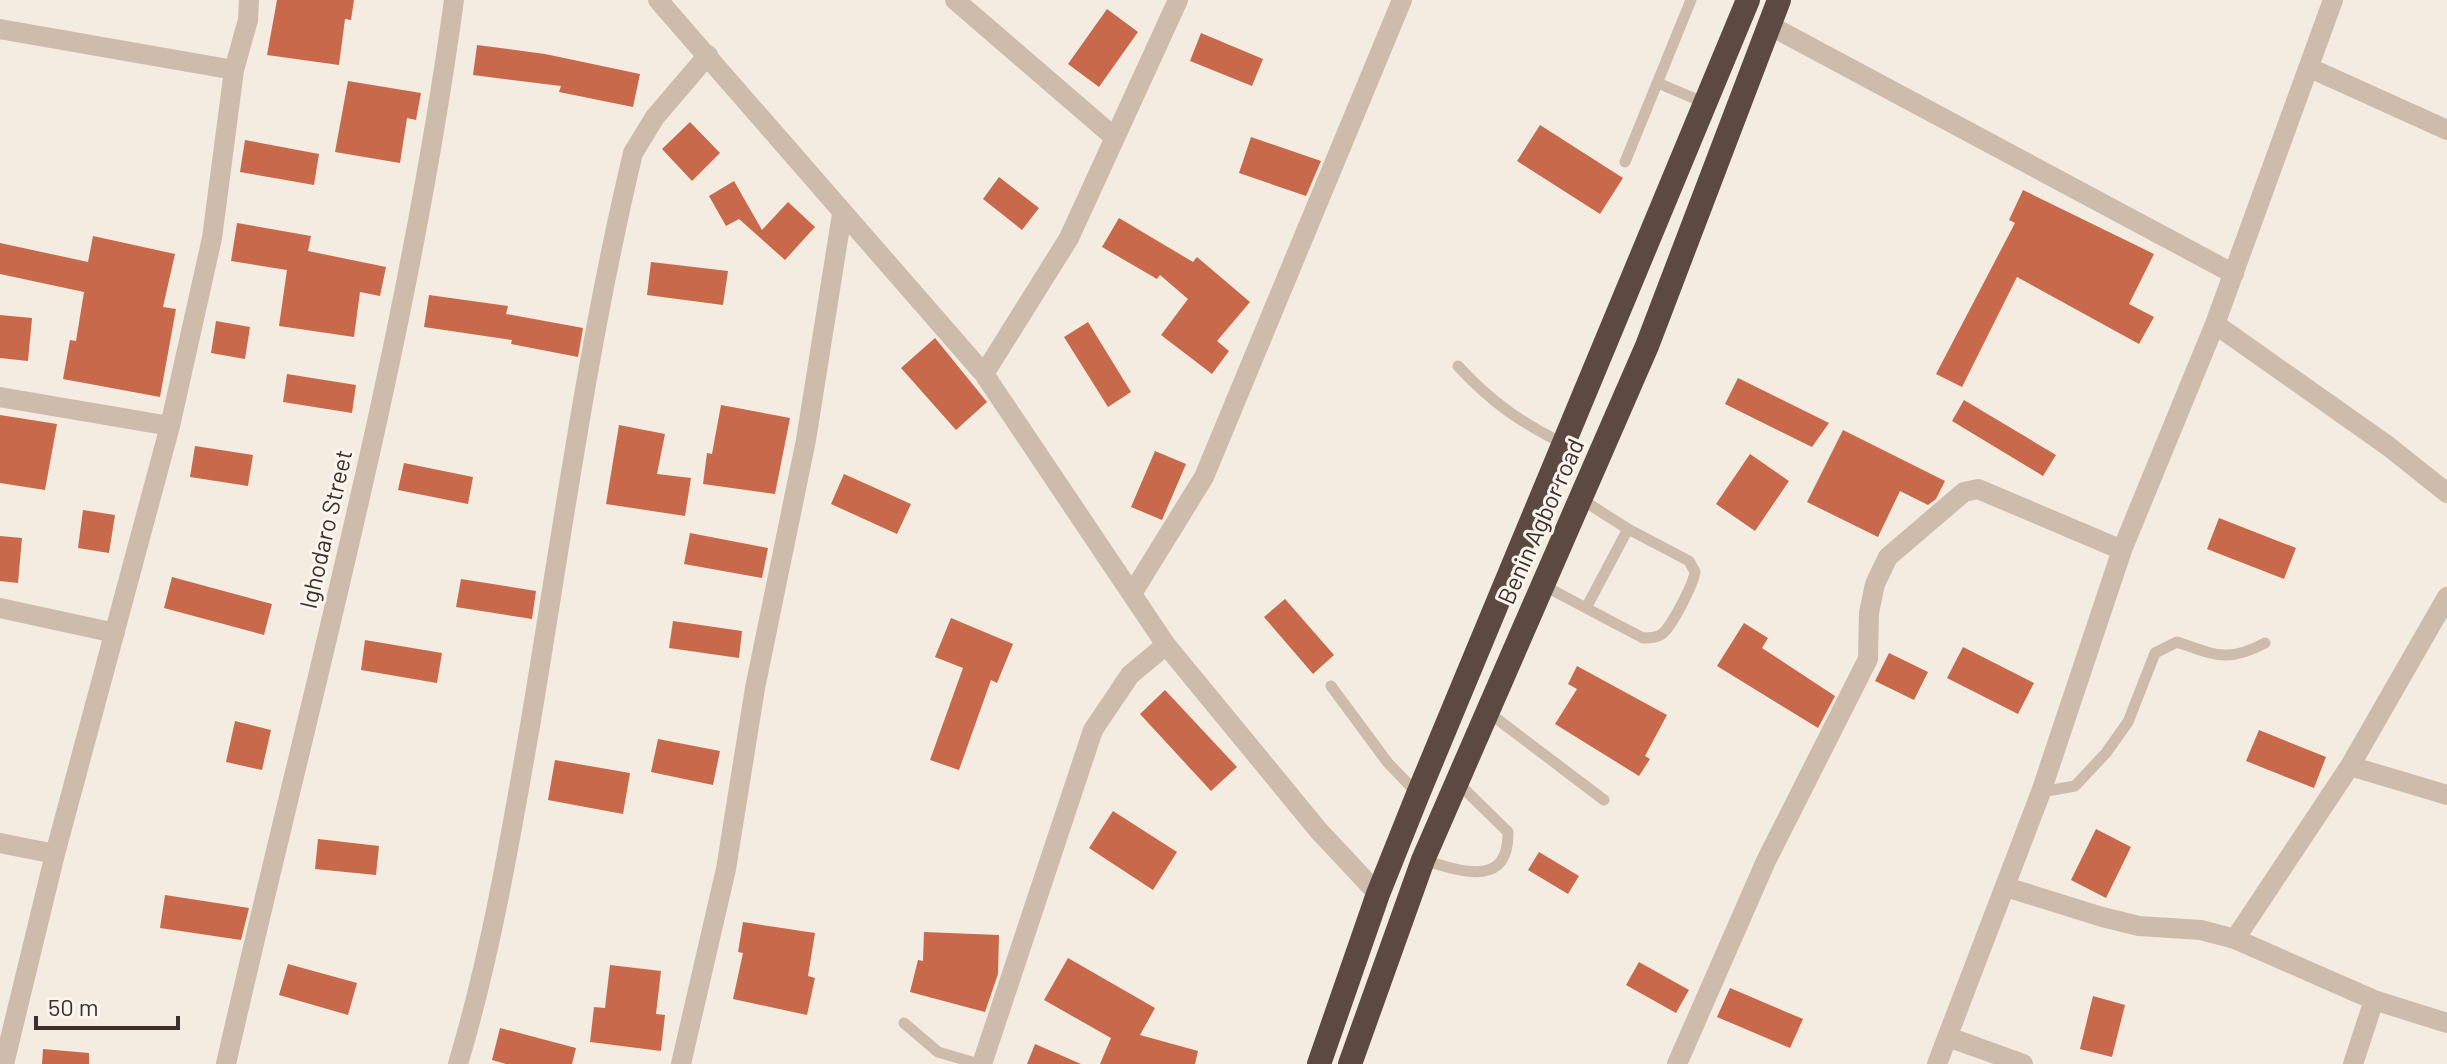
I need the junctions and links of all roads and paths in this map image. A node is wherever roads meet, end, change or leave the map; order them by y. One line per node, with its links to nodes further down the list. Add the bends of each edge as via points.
1 (249, 0): 15 (street)
2 (454, 0): 62 (street, Ighodaro Street, via 437,122 392,343)
3 (955, 0): 19 (street)
4 (1178, 0): 19 (street)
5 (1402, 0): 36 (street, via 1204,477)
6 (1691, 0): 16 (lane)
7 (1748, 0): 17 (highway, Benin Agbor road)
8 (1779, 0): 11 (highway, Benin Agbor road)
9 (2333, 0): 14 (street)
10 (661, 1): 13 (street)
11 (1769, 25): 22 (street); 25 (highway, Benin Agbor road)
12 (0, 29): 15 (street)
13 (708, 55): 21 (street); 63 (street, via 655,117 633,153 512,828)
14 (2310, 68): 18 (street); 22 (street)
15 (234, 70): 29 (street, via 212,238)
16 (1658, 83): 17 (lane); 20 (lane)
17 (1705, 103): 24 (highway, Benin Agbor road)
18 (2447, 130)
19 (1114, 137): 27 (street, via 1069,238)
20 (1625, 162)
21 (842, 214): 27 (street); 64 (street, via 726,869)
22 (2234, 274): 23 (street)
23 (2215, 324): 31 (street); 34 (street)
24 (1611, 330): 25 (highway); 30 (highway, Benin Agbor road)
25 (1647, 346): 32 (highway, Benin Agbor road)
26 (1458, 366): 30 (lane, via 1486,397 1520,422)
27 (984, 374): 36 (street)
28 (0, 397): 29 (street)
29 (170, 426): 40 (street)
30 (1565, 444): 48 (highway, Benin Agbor road)
31 (2447, 493)
32 (1581, 499): 33 (lane); 35 (highway, Benin Agbor road)
33 (1628, 529): 39 (lane); 39 (lane, via 1689,561 1693,583 1663,634 1652,638)
34 (2122, 550): 47 (street); 68 (street, via 1978,489 1964,492 1888,557 1869,613 1868,659 1766,861)
35 (1543, 585): 39 (lane); 44 (highway, Benin Agbor road)
36 (1133, 592): 42 (street)
37 (2447, 597): 45 (street)
38 (0, 608): 40 (street)
39 (1586, 608)
40 (115, 633): 52 (street)
41 (2265, 643): 47 (lane, via 2241,656 2220,656 2177,642 2155,653 2128,722 2106,753 2075,786)
42 (1166, 645): 55 (street, via 1319,831); 65 (street, via 1130,675 1093,730)
43 (1331, 686): 48 (lane)
44 (1488, 712): 46 (highway, Benin Agbor road); 50 (lane)
45 (2350, 766): 49 (street); 56 (street)
46 (1457, 782): 53 (highway, Benin Agbor road); 53 (lane, via 1508,832 1508,847 1500,864 1482,873)
47 (2041, 792): 54 (street)
48 (1418, 794): 55 (highway, Benin Agbor road)
49 (2447, 795)
50 (1604, 800)
51 (0, 843): 52 (street)
52 (55, 854): 61 (street)
53 (1423, 860): 67 (highway, Benin Agbor road)
54 (2006, 887): 56 (street, via 2139,926 2201,930); 60 (street)
55 (1378, 894): 66 (highway, Benin Agbor road)
56 (2235, 939): 57 (street)
57 (2374, 1000): 59 (street); 71 (street)
58 (904, 1023): 65 (lane, via 938,1052)
59 (2447, 1023)
60 (1948, 1037): 69 (street); 70 (street)
61 (4, 1064)
62 (226, 1064)
63 (458, 1064)
64 (681, 1064)
65 (981, 1064)
66 (1319, 1064)
67 (1350, 1064)
68 (1677, 1064)
69 (1937, 1064)
70 (2023, 1064)
71 (2353, 1064)

